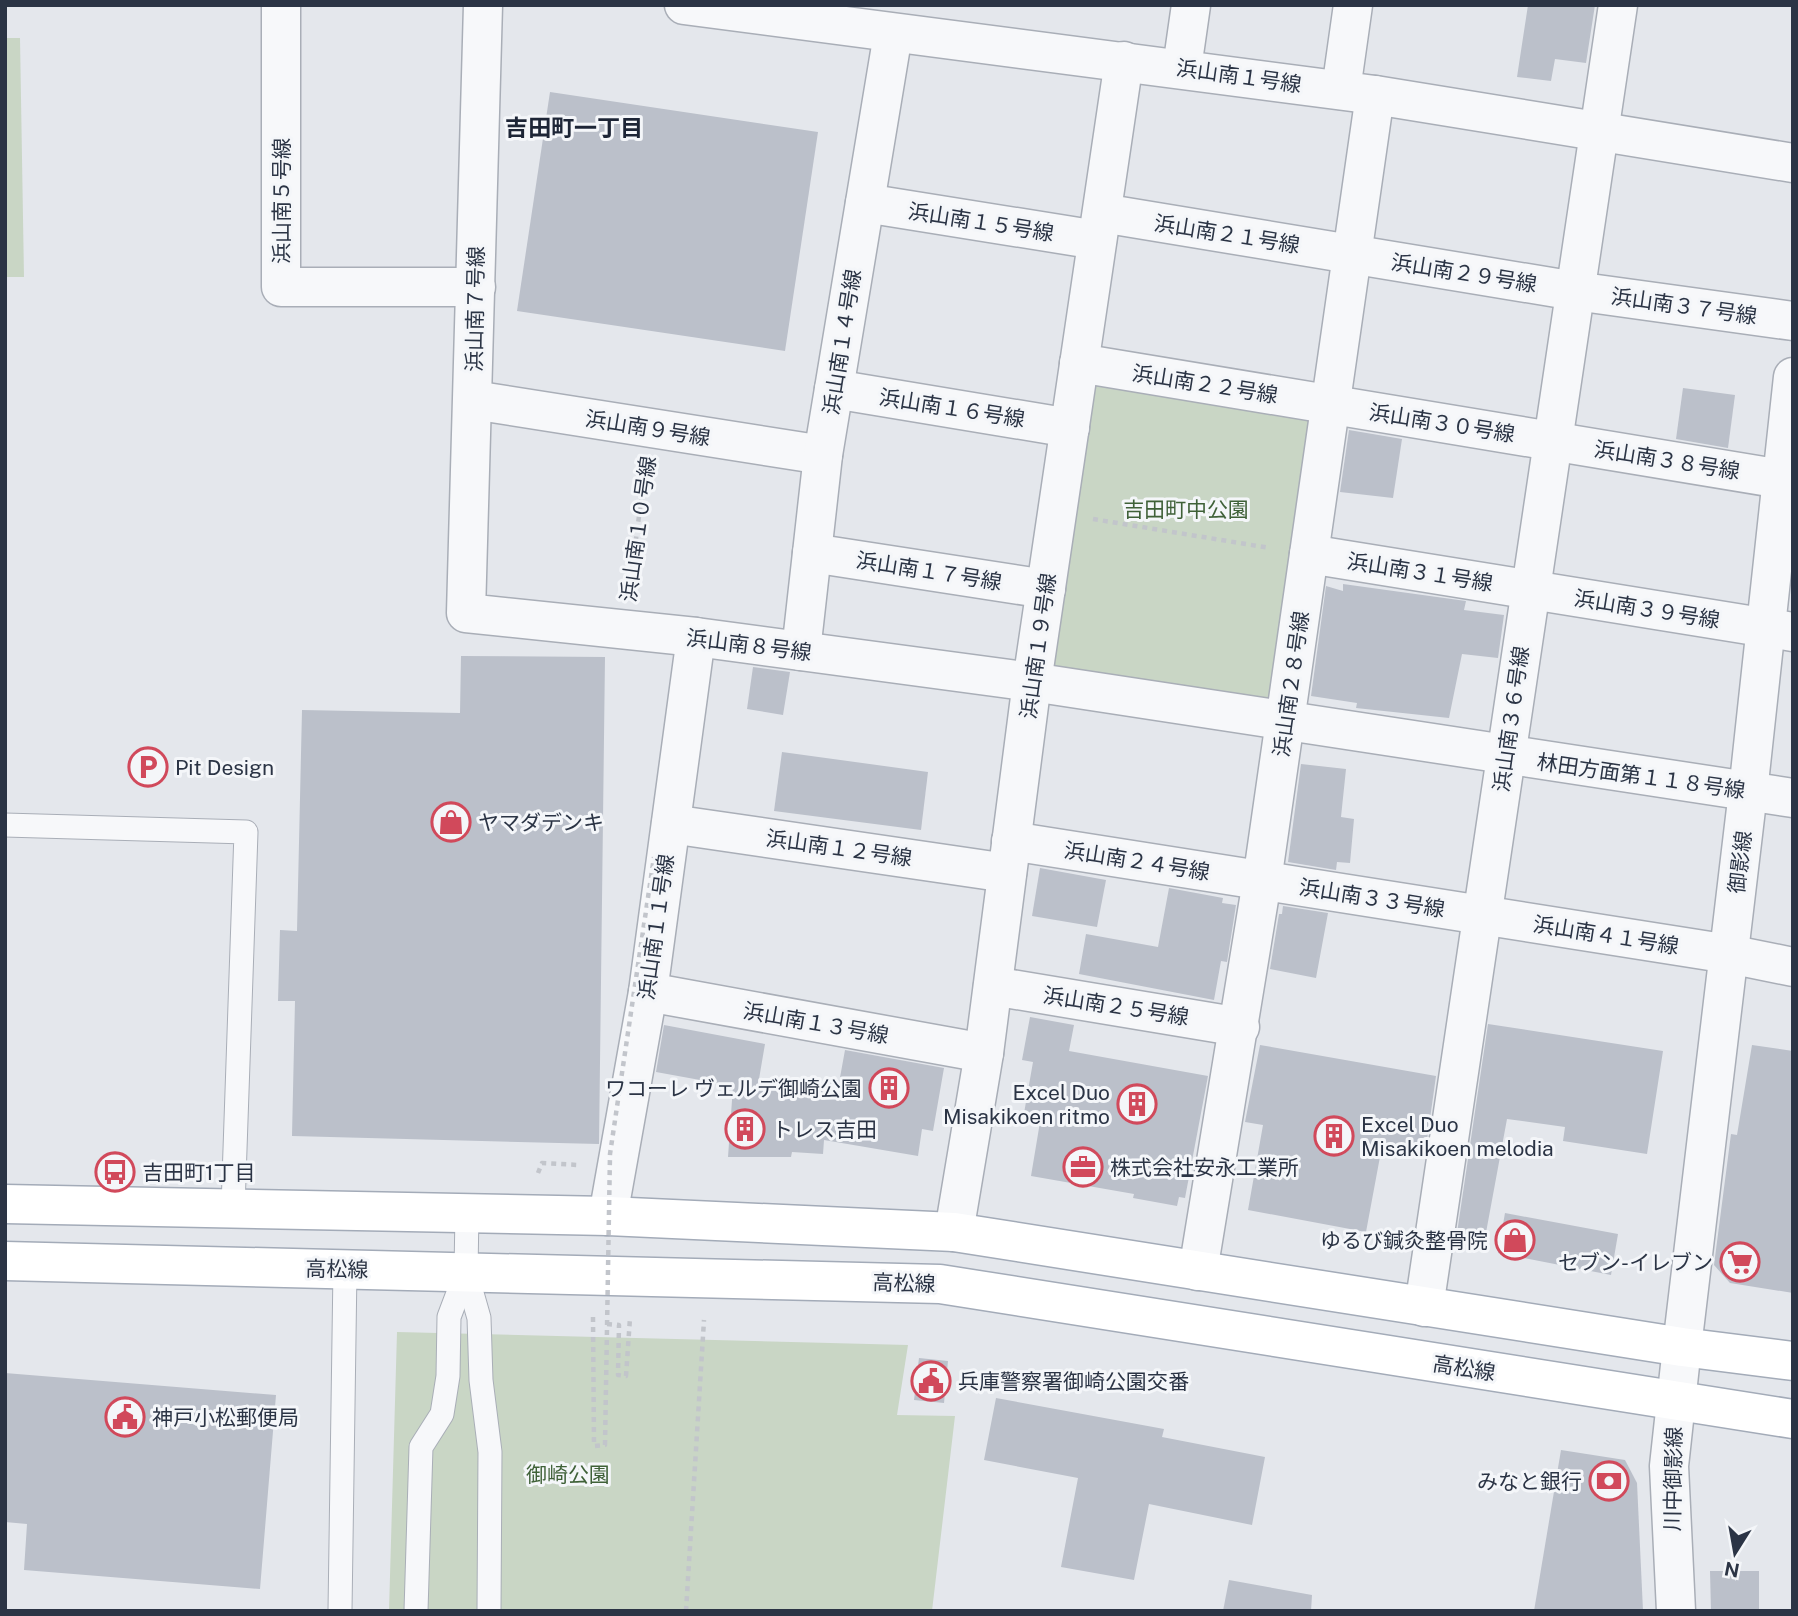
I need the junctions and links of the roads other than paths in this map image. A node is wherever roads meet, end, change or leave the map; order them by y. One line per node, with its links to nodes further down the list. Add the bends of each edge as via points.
1 (281, 5): 16 (street, 浜山南５号線, via 281,287)
2 (483, 5): 16 (street, 浜山南７号線)
3 (684, 5): 7 (street, 浜山南１号線)
4 (1191, 5): 9 (street)
5 (1353, 5): 10 (street, 浜山南２８号線)
6 (1618, 5): 11 (street, 浜山南３６号線)
7 (893, 34): 8 (street, 浜山南１号線); 13 (street, 浜山南１４号線)
8 (1124, 61): 9 (street, 浜山南１号線); 14 (street, 浜山南１９号線)
9 (1182, 68): 10 (street, 浜山南１号線)
10 (1358, 93): 11 (street, 浜山南１号線); 15 (street, 浜山南２８号線)
11 (1598, 131): 12 (street, 浜山南１号線); 17 (street, 浜山南３６号線)
12 (1793, 163)
13 (865, 203): 14 (street, 浜山南１５号線); 21 (street, 浜山南１４号線)
14 (1100, 227): 15 (street, 浜山南２１号線); 19 (street, 浜山南１９号線)
15 (1352, 254): 17 (street, 浜山南２９号線); 23 (street, 浜山南２８号線)
16 (476, 287): 22 (street, 浜山南７号線)
17 (1575, 291): 18 (street, 浜山南３７号線); 25 (street, 浜山南３６号線)
18 (1793, 321)
19 (1079, 363): 23 (street, 浜山南２２号線); 24 (street, 浜山南１９号線)
20 (1793, 377): 27 (street, 御影線)
21 (834, 389): 24 (street, 浜山南１６号線); 26 (street, 浜山南１４号線)
22 (473, 400): 26 (street, 浜山南９号線); 32 (street, 浜山南７号線)
23 (1331, 405): 25 (street, 浜山南３０号線); 29 (street, 浜山南２８号線)
24 (1070, 428): 30 (street, 浜山南１９号線)
25 (1552, 441): 27 (street, 浜山南３８号線); 31 (street, 浜山南３６号線)
26 (824, 455): 28 (street, 浜山南１４号線)
27 (1787, 480): 33 (street, 御影線)
28 (812, 554): 30 (street, 浜山南１７号線); 35 (street, 浜山南１４号線)
29 (1310, 554): 31 (street, 浜山南３１号線); 37 (street, 浜山南２８号線)
30 (1046, 589): 36 (street, 浜山南１９号線)
31 (1530, 590): 33 (street, 浜山南３９号線); 38 (street, 浜山南３６号線)
32 (466, 613): 34 (street, 浜山南８号線)
33 (1778, 630): 39 (street, 御影線)
34 (696, 637): 35 (street, 浜山南８号線); 41 (street, 浜山南１１号線)
35 (801, 651): 36 (street, 浜山南８号線)
36 (1032, 682): 37 (street, 林田方面第１１８号線); 43 (street, 浜山南１９号線)
37 (1285, 722): 38 (street, 林田方面第１１８号線); 44 (street, 浜山南２８号線)
38 (1506, 756): 39 (street, 林田方面第１１８号線); 45 (street, 浜山南３６号線)
39 (1748, 792): 40 (street, 林田方面第１１８号線); 46 (street, 御影線)
40 (1793, 798)
41 (671, 824): 43 (street, 浜山南１２号線); 49 (street, 浜山南１１号線)
42 (5, 825): 53 (lane, via 246,832)
43 (1009, 857): 44 (street, 浜山南２４号線); 48 (street, 浜山南１９号線)
44 (1262, 881): 45 (street, 浜山南３３号線); 50 (street, 浜山南２８号線)
45 (1483, 915): 46 (street, 浜山南４１号線); 61 (street, 浜山南３６号線)
46 (1729, 954): 47 (street, 浜山南４１号線); 62 (street, 御影線)
47 (1793, 967)
48 (993, 986): 50 (street, 浜山南２５号線); 51 (street, 浜山南１９号線)
49 (648, 992): 51 (street, 浜山南１３号線); 55 (street, 浜山南１１号線)
50 (1240, 1027): 59 (street, 浜山南２８号線)
51 (984, 1053): 56 (street, 浜山南１９号線)
52 (5, 1204): 53 (main road)
53 (233, 1207): 54 (main road)
54 (467, 1213): 55 (main road); 60 (lane)
55 (608, 1216): 56 (main road)
56 (954, 1232): 59 (main road)
57 (5, 1261): 58 (main road, 高松線)
58 (345, 1269): 60 (main road, 高松線); 66 (lane)
59 (1198, 1271): 61 (main road)
60 (466, 1272): 64 (main road, 高松線, via 940,1284); 67 (lane, via 449,1317 442,1414 421,1447); 68 (lane, via 479,1318 490,1452)
61 (1424, 1307): 62 (main road)
62 (1682, 1347): 63 (main road); 64 (street, 川中御影線)
63 (1793, 1361)
64 (1676, 1403): 65 (main road, 高松線); 69 (street, 川中御影線, via 1669,1466)
65 (1793, 1419)
66 (340, 1611)
67 (416, 1611)
68 (489, 1611)
69 (1676, 1611)

